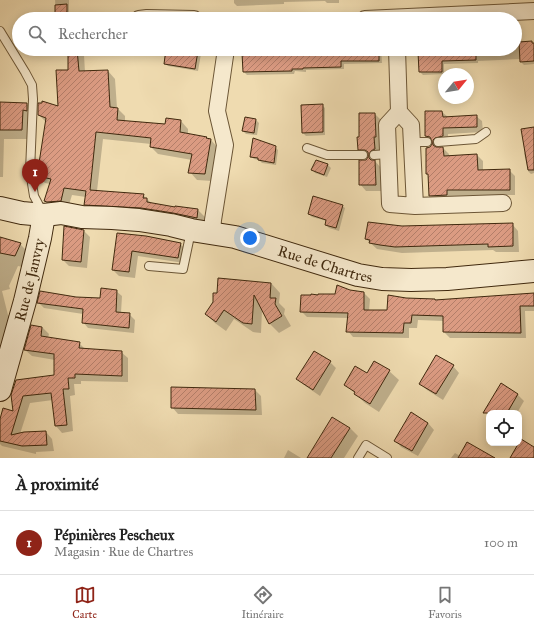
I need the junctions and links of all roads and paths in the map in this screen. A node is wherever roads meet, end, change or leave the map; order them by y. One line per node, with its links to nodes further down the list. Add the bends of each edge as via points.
1 (534, 11): 2 (street)
2 (517, 12)
3 (0, 31): 4 (lane)
4 (12, 51)
5 (15, 56): 16 (lane, via 32,85 30,171 34,196)
6 (225, 56): 18 (street, via 217,111 225,145 212,220)
7 (397, 56): 8 (street)
8 (399, 112): 14 (street, via 412,125 420,142); 14 (street, via 387,125 381,155 390,204)
9 (486, 132): 10 (lane, via 476,139)
10 (438, 142)
11 (307, 148): 12 (lane, via 328,155)
12 (363, 155)
13 (503, 203): 14 (street)
14 (415, 206)
15 (0, 208): 16 (main road, Rue de Chartres)
16 (44, 215): 17 (main road, Rue de Chartres, via 61,213 82,217 139,220); 21 (main road, Rue de Janvry, via 25,300)
17 (191, 230): 18 (main road, Rue de Chartres); 19 (lane, via 183,269)
18 (212, 234): 20 (main road, Rue de Chartres, via 235,237 358,275 382,279 447,279)
19 (148, 266)
20 (534, 271)
21 (1, 383)
22 (358, 458): 23 (lane, via 366,445)
23 (387, 458)

